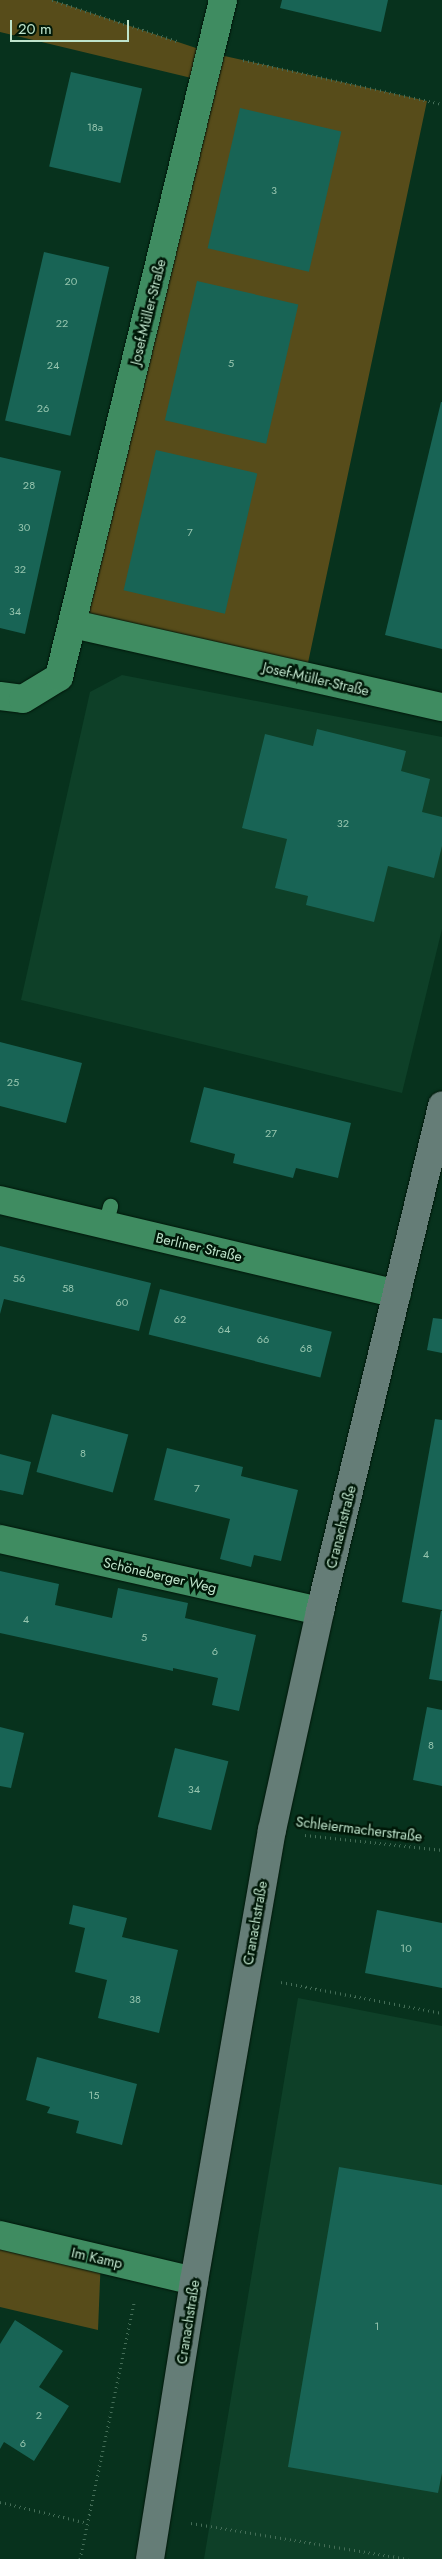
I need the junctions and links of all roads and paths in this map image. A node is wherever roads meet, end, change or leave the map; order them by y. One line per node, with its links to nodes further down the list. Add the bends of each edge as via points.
1 (223, 0): 2 (street, Josef-Müller-Straße)
2 (73, 624): 3 (street, Josef-Müller-Straße, via 60,677 23,699); 4 (street, Josef-Müller-Straße)
3 (0, 696)
4 (442, 707)
5 (442, 1106): 6 (street, Cranachstraße)
6 (435, 1167): 8 (street, Cranachstraße)
7 (0, 1200): 8 (street, Berliner Straße, via 107,1215)
8 (397, 1294): 10 (street, Cranachstraße)
9 (0, 1539): 10 (street, Schöneberger Weg)
10 (320, 1611): 11 (street, Cranachstraße)
11 (272, 1830): 12 (path, Schleiermacherstraße); 13 (street, Cranachstraße)
12 (442, 1850)
13 (246, 1975): 14 (path); 17 (street, Cranachstraße)
14 (442, 2013)
15 (0, 2236): 16 (street, Im Kamp)
16 (141, 2268): 17 (street, Im Kamp); 20 (path)
17 (194, 2281): 19 (street, Cranachstraße)
18 (0, 2502): 20 (path)
19 (158, 2518): 22 (street, Cranachstraße); 23 (path)
20 (88, 2523): 21 (path)
21 (80, 2559)
22 (150, 2559)
23 (408, 2559)

